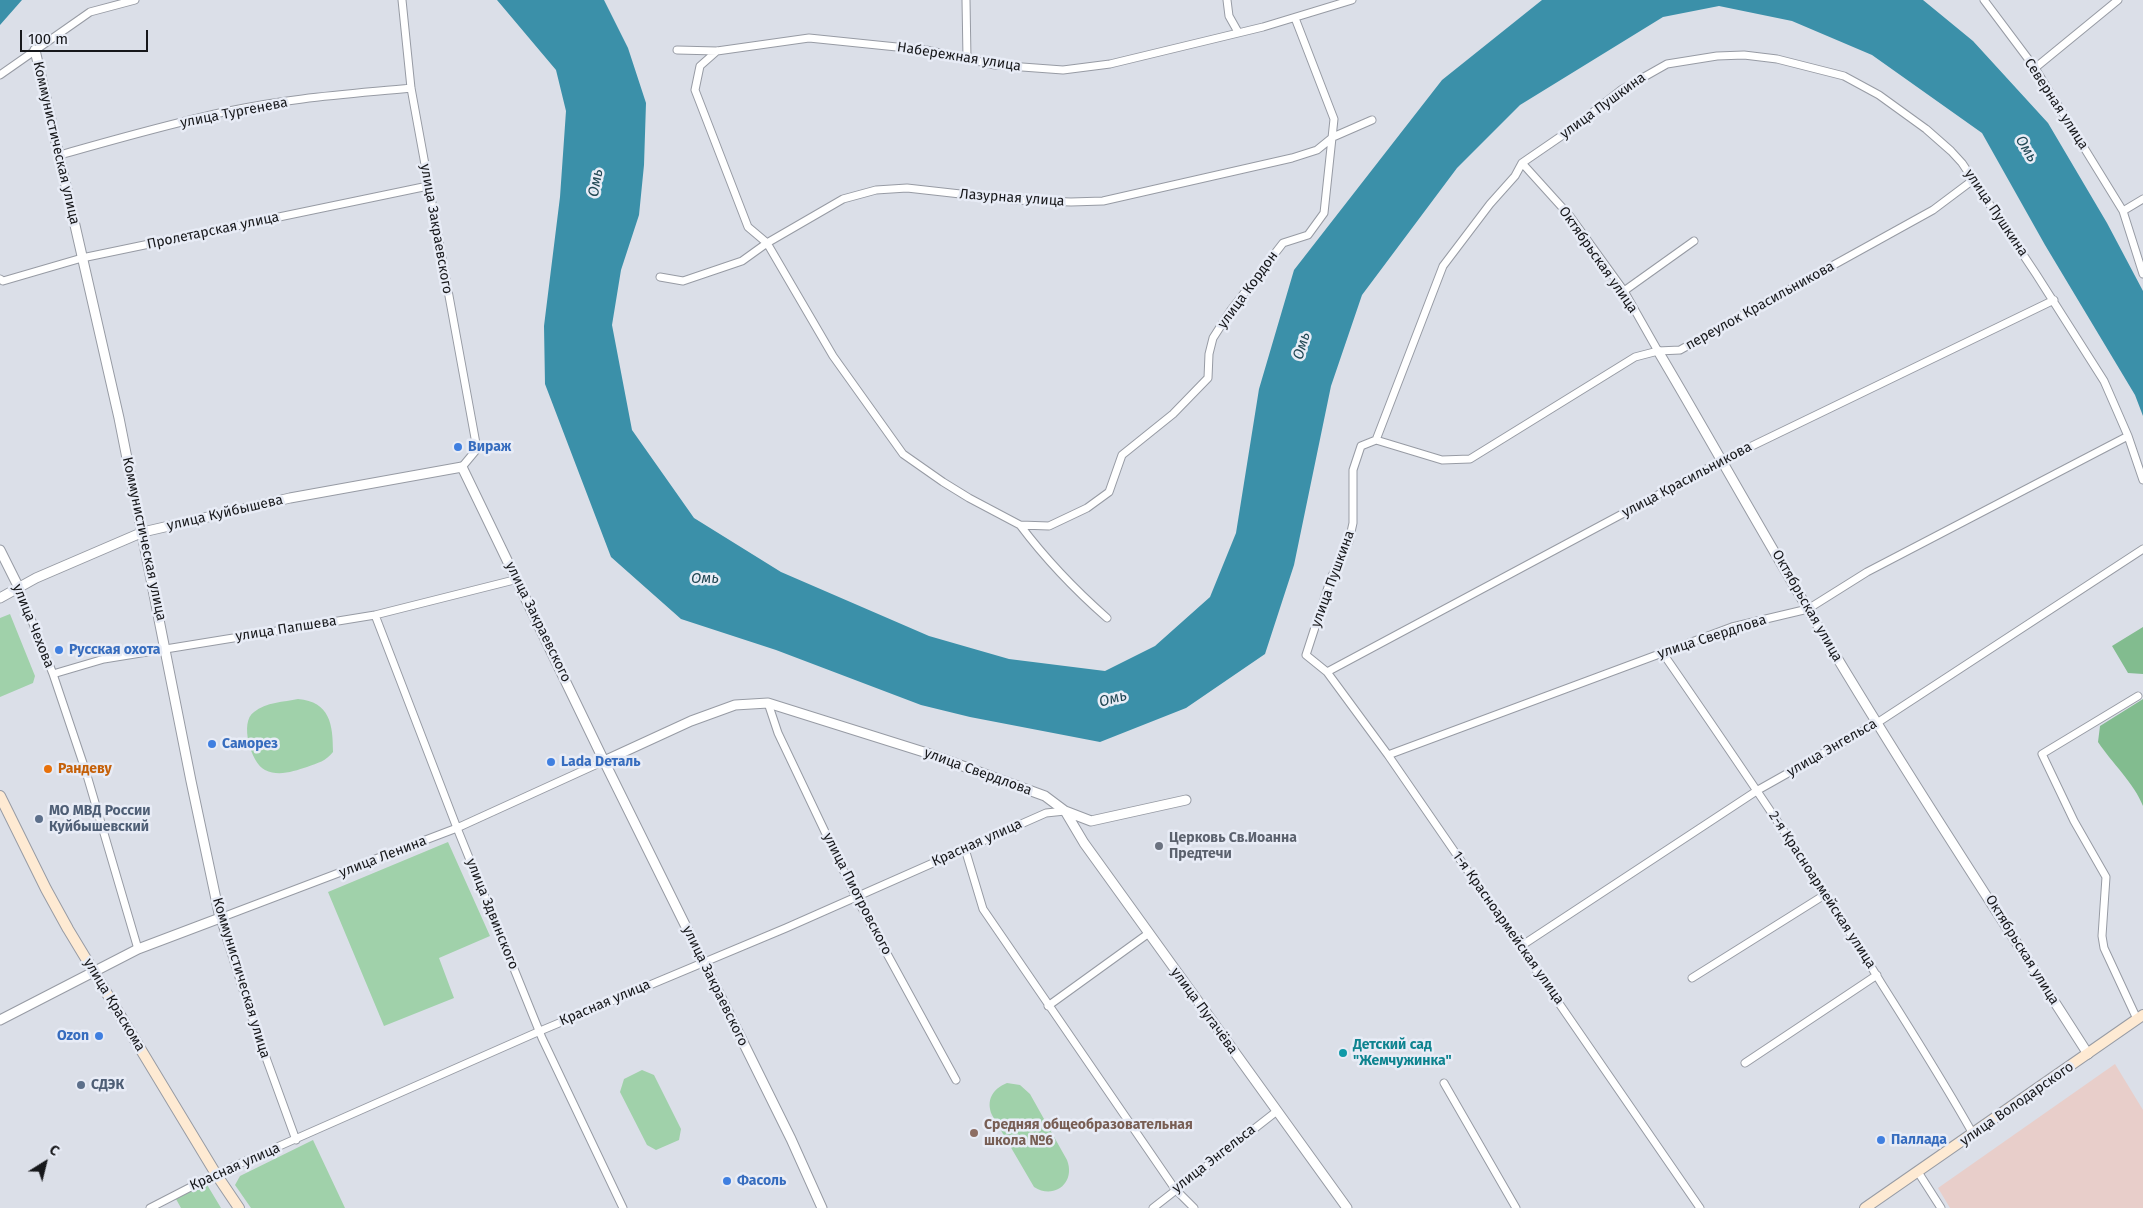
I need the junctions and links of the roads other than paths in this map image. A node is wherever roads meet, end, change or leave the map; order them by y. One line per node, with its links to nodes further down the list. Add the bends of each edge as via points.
1 (135, 0): 10 (street, via 90,12)
2 (402, 0): 16 (street, улица Закраевского)
3 (966, 0): 13 (street)
4 (1227, 0): 9 (street)
5 (1352, 0): 8 (street, Набережная улица)
6 (1984, 0): 14 (street, Северная улица)
7 (2118, 0): 14 (street)
8 (1295, 18): 9 (street, Набережная улица); 18 (street, улица Кордон, via 1334,119)
9 (1238, 32): 13 (street, Набережная улица, via 1110,64 1063,70 996,65)
10 (35, 50): 15 (street); 19 (street, Коммунистическая улица)
11 (677, 50): 12 (street, Набережная улица)
12 (717, 51): 13 (street, Набережная улица, via 809,38 926,50); 26 (street, via 700,66 695,90 748,227)
13 (967, 58)
14 (2035, 68): 24 (street, Северная улица)
15 (0, 75)
16 (411, 88): 19 (street, улица Тургенева, via 230,110); 22 (street, улица Закраевского)
17 (1372, 120): 18 (street, Лазурная улица)
18 (1333, 137): 26 (street, Лазурная улица, via 1317,150 1292,158 1103,201 1014,200 907,188 876,190 843,199); 39 (street, улица Кордон, via 1324,213 1308,234 1283,243 1231,310 1213,338 1208,378 1173,414 1122,455 1109,492 1087,508 1049,526)
19 (60, 155): 27 (street, Коммунистическая улица)
20 (1522, 163): 21 (street, улица Пушкина, via 1621,90 1667,64 1744,55 1810,66 1862,85 1926,129 1957,157); 31 (street, Октябрьская улица, via 1569,215); 35 (street, улица Пушкина, via 1443,266)
21 (1973, 180): 32 (street, улица Пушкина); 33 (street, переулок Красильникова, via 1933,210 1680,350)
22 (428, 186): 27 (street, Пролетарская улица); 37 (street, улица Закраевского, via 477,449)
23 (2143, 199): 24 (street)
24 (2123, 211): 28 (street, Северная улица)
25 (1694, 241): 31 (street)
26 (767, 243): 29 (street, Лазурная улица, via 742,261 683,281); 39 (street, via 833,356 903,454 969,498)
27 (82, 258): 30 (street, Пролетарская улица); 40 (street, Коммунистическая улица)
28 (2143, 274)
29 (660, 277)
30 (0, 280)
31 (1624, 291): 33 (street, Октябрьская улица)
32 (2054, 300): 34 (street, улица Пушкина, via 2104,381); 36 (street, улица Красильникова)
33 (1658, 351): 35 (street, переулок Красильникова, via 1635,358 1470,459 1442,460); 36 (street, Октябрьская улица)
34 (2128, 436): 38 (street, улица Пушкина); 46 (street, улица Свердлова, via 1868,572)
35 (1376, 440): 51 (street, улица Пушкина, via 1361,446 1353,470 1353,523 1349,540 1331,578)
36 (1723, 460): 46 (street, Октябрьская улица); 52 (street, улица Красильникова)
37 (462, 468): 40 (street, улица Куйбышева, via 290,498); 43 (street, улица Закраевского)
38 (2143, 480)
39 (1020, 525): 48 (street, via 1073,588)
40 (143, 532): 44 (street, улица Куйбышева); 49 (street, Коммунистическая улица)
41 (2143, 549): 56 (street, улица Энгельса)
42 (0, 550): 44 (street, улица Чехова)
43 (518, 579): 47 (street, улица Папшева); 58 (street, улица Закраевского)
44 (18, 586): 45 (street, улица Куйбышева); 53 (street, улица Чехова)
45 (0, 598)
46 (1808, 609): 50 (street, улица Свердлова, via 1732,627); 56 (street, Октябрьская улица)
47 (375, 615): 49 (street, улица Папшева); 63 (street, улица Здвинского)
48 (1107, 618)
49 (166, 648): 53 (street, улица Папшева, via 104,659); 67 (street, Коммунистическая улица)
50 (1662, 652): 57 (street, улица Свердлова); 59 (street, 2-я Красноармейская улица)
51 (1306, 654): 52 (street, 1-я Красноармейская улица)
52 (1327, 672): 57 (street, 1-я Красноармейская улица)
53 (53, 674): 70 (street, улица Чехова, via 86,772)
54 (2138, 696): 76 (street, via 2042,754 2074,821 2106,877 2104,948)
55 (768, 703): 58 (street, улица Ленина, via 735,705); 62 (street, улица Свердлова, via 926,753 1045,796); 66 (street, улица Пиотровского, via 778,733)
56 (1877, 723): 59 (street, улица Энгельса); 79 (street, Октябрьская улица)
57 (1388, 755): 69 (street, 1-я Красноармейская улица)
58 (604, 762): 63 (street, улица Ленина); 71 (street, улица Закраевского)
59 (1758, 790): 65 (street, 2-я Красноармейская улица); 69 (street, улица Энгельса)
60 (0, 796): 72 (main road, улица Краскома, via 46,889)
61 (1186, 800): 62 (street, улица Свердлова, via 1091,821)
62 (1066, 811): 64 (street, Красная улица, via 1046,813); 68 (street, улица Пугачёва, via 1084,843)
63 (457, 828): 67 (street, улица Ленина); 78 (street, улица Здвинского)
64 (965, 849): 66 (street, Красная улица); 75 (street, via 983,909)
65 (1826, 894): 73 (street, 2-я Красноармейская улица); 74 (street)
66 (856, 897): 71 (street, Красная улица); 81 (street, улица Пиотровского)
67 (220, 918): 70 (street, улица Ленина); 85 (street, Коммунистическая улица)
68 (1149, 933): 75 (street); 83 (street, улица Пугачёва)
69 (1521, 946): 97 (street, 1-я Красноармейская улица)
70 (138, 949): 72 (street, улица Ленина)
71 (703, 962): 78 (street, Красная улица); 92 (street, улица Закраевского)
72 (95, 972): 77 (street, улица Ленина); 87 (main road, улица Краскома)
73 (1877, 975): 80 (street); 84 (street, 2-я Красноармейская улица)
74 (1692, 978)
75 (1048, 1006): 88 (street)
76 (2140, 1017): 79 (main road, улица Володарского)
77 (0, 1020)
78 (540, 1031): 85 (street, Красная улица); 91 (street, улица Здвинского)
79 (2088, 1054): 84 (main road, улица Володарского)
80 (1746, 1063)
81 (956, 1080)
82 (1444, 1083): 96 (street)
83 (1276, 1111): 88 (street, улица Энгельса); 95 (street, улица Пугачёва)
84 (1973, 1134): 86 (main road, улица Володарского)
85 (296, 1140): 87 (street, Красная улица)
86 (1918, 1172): 98 (main road, улица Володарского); 99 (street)
87 (216, 1174): 89 (street, Красная улица); 90 (main road, улица Краскома)
88 (1175, 1190): 93 (street, улица Энгельса); 94 (street)
89 (150, 1208)
90 (239, 1208)
91 (623, 1208)
92 (822, 1208)
93 (1153, 1208)
94 (1194, 1208)
95 (1347, 1208)
96 (1516, 1208)
97 (1700, 1208)
98 (1865, 1208)
99 (1941, 1208)

